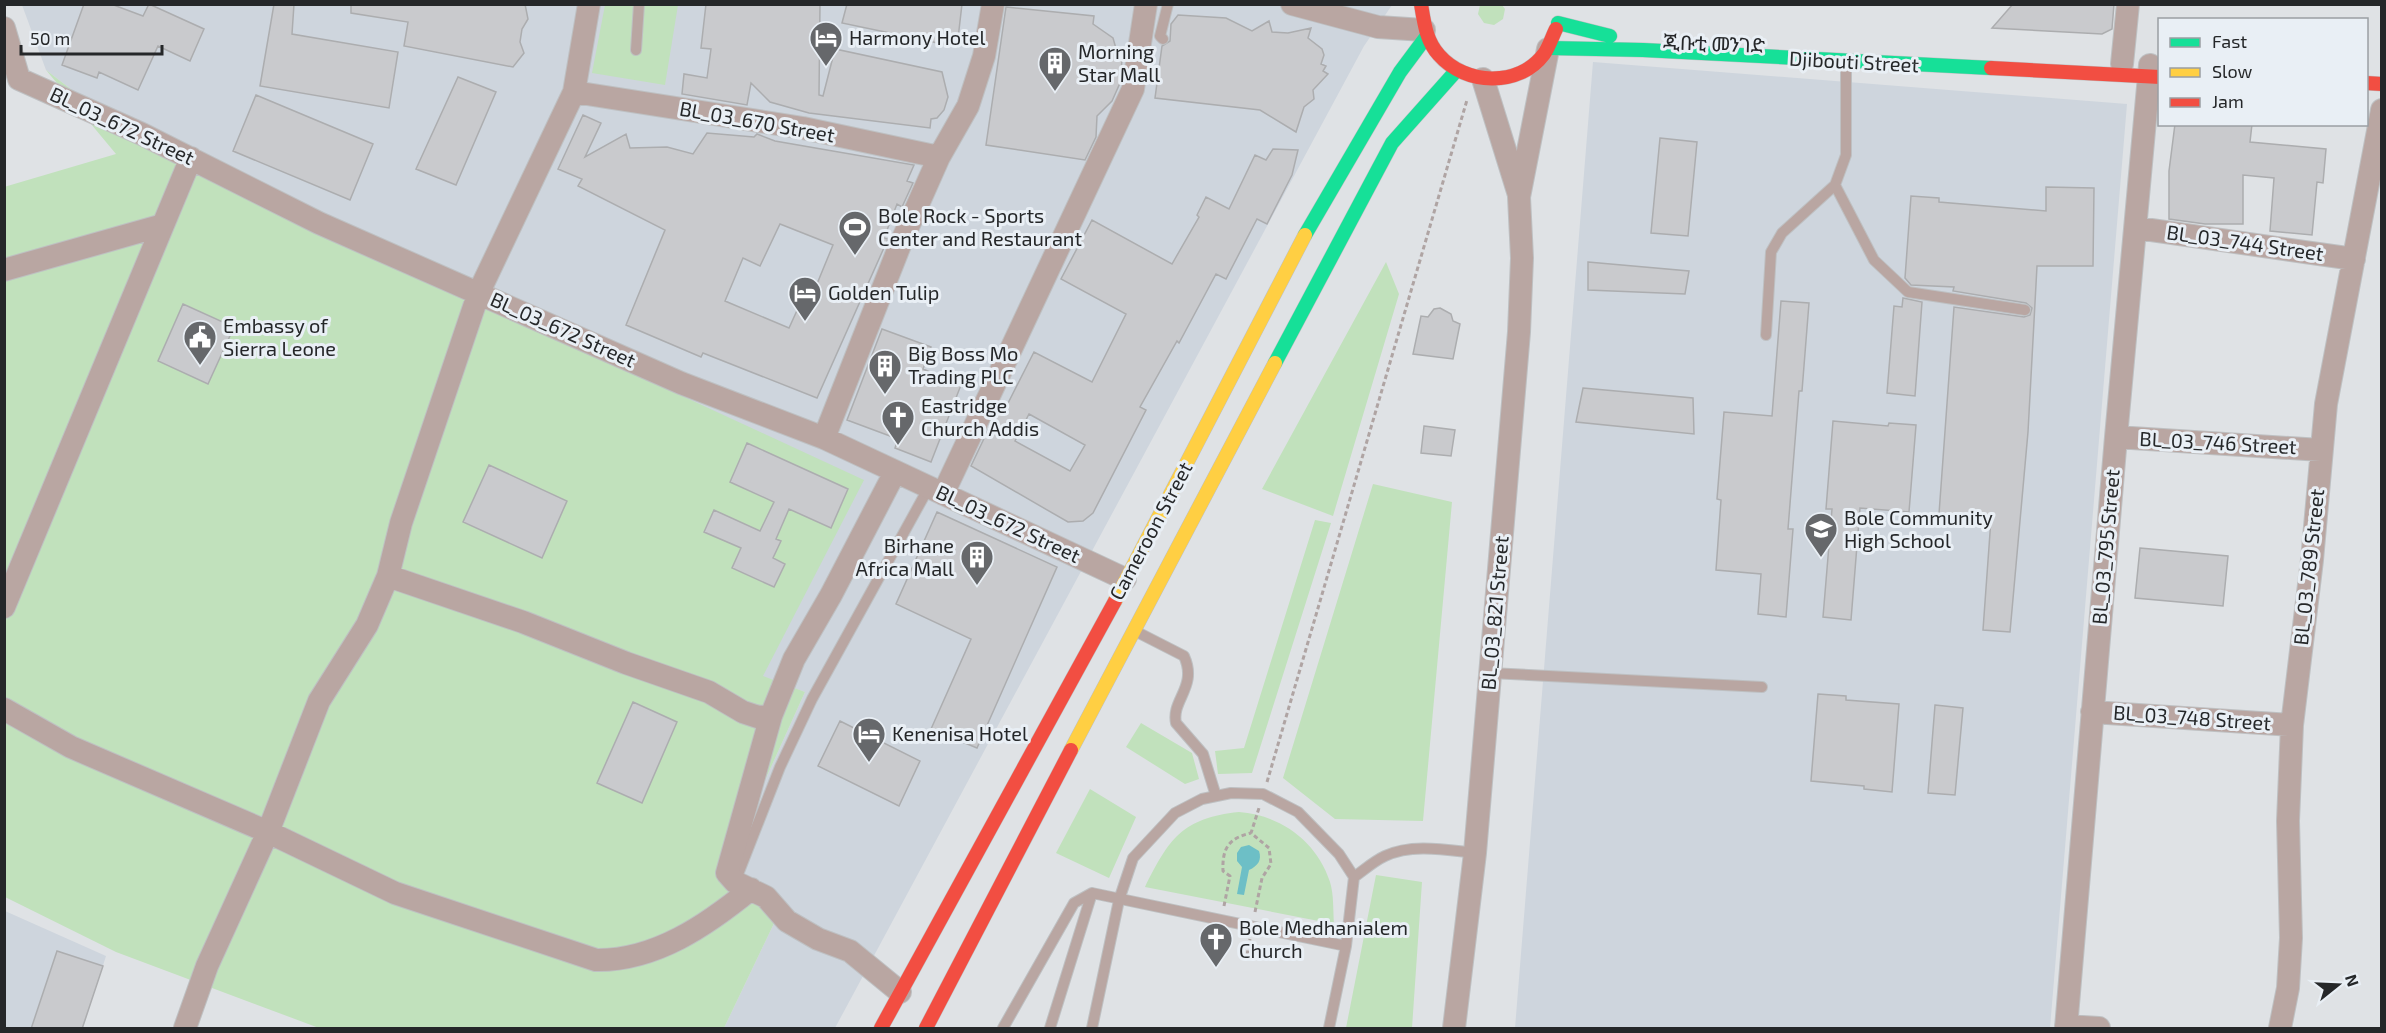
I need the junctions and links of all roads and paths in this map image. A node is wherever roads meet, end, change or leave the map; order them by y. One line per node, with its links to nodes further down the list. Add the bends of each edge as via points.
1 (589, 4): 20 (street)
2 (639, 4): 13 (lane)
3 (993, 4): 22 (street, via 984,56 968,106)
4 (1146, 4): 37 (street, via 1133,89)
5 (1168, 4): 11 (lane, via 1160,36)
6 (1292, 4): 10 (street, via 1378,27)
7 (1421, 4): 10 (main road)
8 (2128, 4): 15 (street)
9 (4, 28): 19 (street)
10 (1425, 34): 16 (main road, via 1438,57); 39 (main road, Cameroon Street, via 1287,266)
11 (1163, 39)
12 (1549, 48): 14 (main road, Djibouti Street); 15 (main road, ጂቡቲ መንገድ, via 1559,16 1597,35 1658,42); 18 (main road, via 1516,75); 25 (street)
13 (636, 50)
14 (1846, 62): 17 (main road, Djibouti Street); 24 (lane, via 1846,155)
15 (2122, 64): 17 (main road, ጂቡቲ መንገድ)
16 (1456, 71): 18 (main road); 41 (main road, Cameroon Street, via 1392,143)
17 (2155, 71): 27 (street, BL_03_795 Street)
18 (1478, 79): 25 (street); 49 (path)
19 (12, 83): 23 (street, BL_03_672 Street)
20 (574, 92): 22 (street, BL_03_670 Street, via 803,128); 30 (street)
21 (2382, 110): 28 (street, BL_03_789 Street)
22 (939, 157): 34 (street, via 868,322)
23 (191, 158): 26 (street); 30 (street, BL_03_672 Street, via 319,223)
24 (1835, 185): 31 (lane, via 1874,260 1908,292); 32 (lane, via 1782,233 1771,252)
25 (1519, 196): 42 (street, BL_03_821 Street, via 1519,332)
26 (163, 225): 29 (street); 40 (street)
27 (2137, 228): 28 (street, BL_03_744 Street); 33 (street, BL_03_795 Street)
28 (2354, 259): 35 (street, BL_03_789 Street)
29 (4, 270)
30 (479, 292): 34 (street, BL_03_672 Street, via 672,379); 38 (street, via 401,524)
31 (2025, 310)
32 (1766, 335)
33 (2116, 437): 35 (street, BL_03_746 Street); 46 (street, BL_03_795 Street)
34 (824, 438): 36 (street, BL_03_672 Street)
35 (2321, 450): 48 (street, BL_03_789 Street)
36 (895, 472): 37 (street, BL_03_672 Street); 47 (street, via 794,659)
37 (936, 491): 39 (street, BL_03_672 Street); 55 (lane, via 812,699 780,767)
38 (388, 576): 47 (street, via 709,692 743,712); 51 (street, via 367,625 319,701)
39 (1125, 579): 44 (main road, Cameroon Street)
40 (4, 607)
41 (1134, 630): 44 (main road, Cameroon Street); 50 (lane, via 1184,656 1188,673 1176,723 1203,754)
42 (1490, 673): 43 (lane); 53 (street, BL_03_821 Street)
43 (1762, 687)
44 (1078, 705): 63 (main road, Cameroon Street); 67 (main road, Cameroon Street)
45 (4, 709): 51 (street, via 72,747)
46 (2092, 712): 48 (street, BL_03_748 Street); 64 (street, BL_03_795 Street)
47 (771, 716): 55 (street, via 728,873)
48 (2292, 725): 74 (street, BL_03_789 Street, via 2288,820 2291,938 2288,988)
49 (1263, 794): 50 (lane); 52 (path); 54 (lane, via 1298,812 1339,854)
50 (1216, 796): 57 (lane, via 1175,813 1153,835 1133,858)
51 (268, 832): 55 (street, via 395,893 596,960 631,958 689,934 723,912); 65 (street, via 207,966)
52 (1251, 833): 58 (path, via 1230,841 1224,850 1223,871 1230,876); 59 (path, via 1269,848 1271,864 1262,878)
53 (1475, 853): 54 (lane, via 1427,848 1386,855); 72 (street, BL_03_821 Street)
54 (1354, 877): 60 (lane)
55 (743, 885): 63 (street, via 766,897 787,921 850,951)
56 (1092, 893): 57 (lane); 68 (lane, via 1074,903); 69 (lane)
57 (1119, 900): 58 (lane); 70 (lane)
58 (1222, 920): 59 (lane); 61 (path)
59 (1253, 926): 60 (lane); 62 (path)
60 (1346, 946): 71 (lane)
61 (1217, 949)
62 (1247, 955)
63 (900, 992): 66 (main road, Cameroon Street)
64 (2066, 1027): 73 (street)
65 (185, 1029)
66 (880, 1029)
67 (926, 1029)
68 (1003, 1029)
69 (1050, 1029)
70 (1092, 1029)
71 (1329, 1029)
72 (1454, 1029)
73 (2099, 1029)
74 (2280, 1029)

